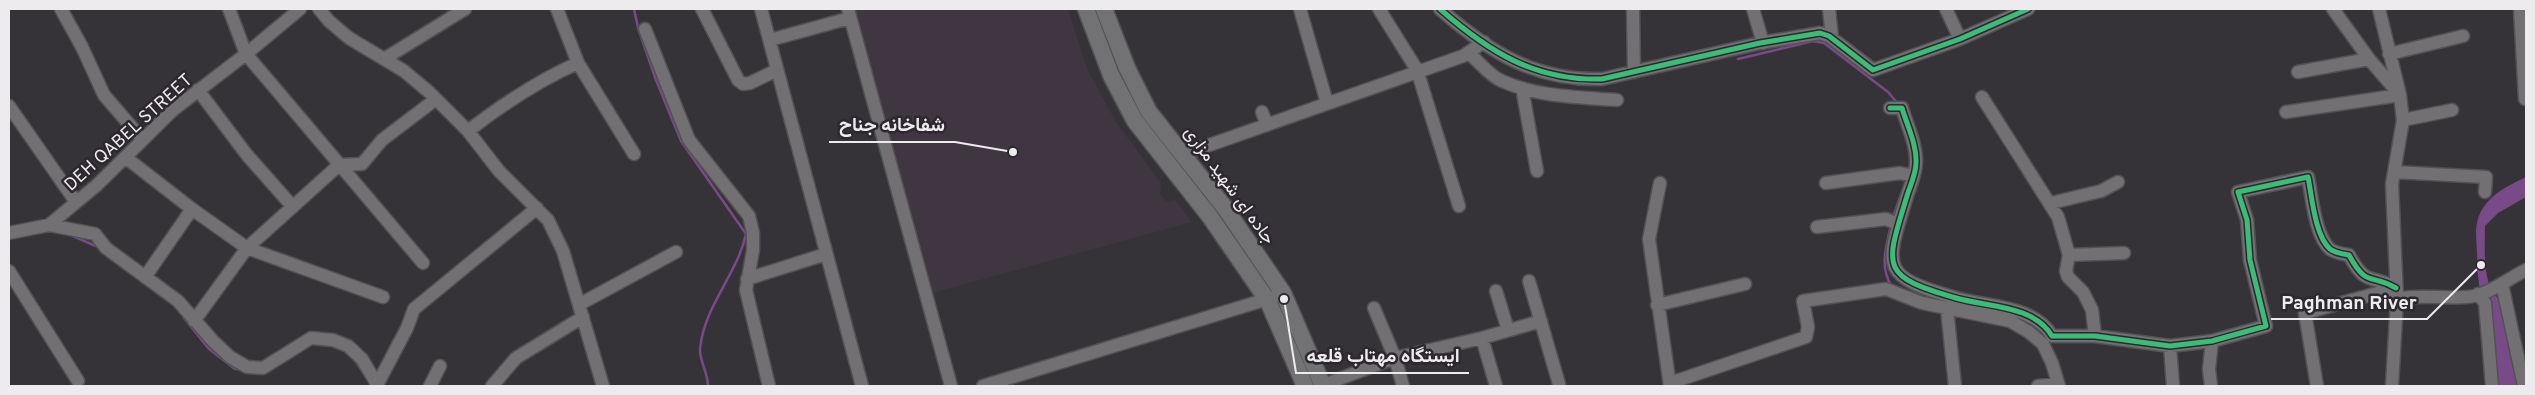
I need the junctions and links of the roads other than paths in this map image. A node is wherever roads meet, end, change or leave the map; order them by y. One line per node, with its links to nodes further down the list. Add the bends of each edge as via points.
1 (61, 9): 55 (street, via 104,95)
2 (229, 9): 30 (street)
3 (300, 9): 30 (street, DEH QABEL STREET)
4 (319, 9): 32 (street, via 349,38)
5 (464, 9): 32 (street)
6 (557, 9): 34 (street)
7 (702, 9): 35 (street, via 738,80 750,84)
8 (761, 9): 27 (street)
9 (1086, 9): 96 (main road, جاده ای شهید مزاری, via 1111,75 1135,121 1211,218)
10 (1104, 9): 57 (main road, جاده ای شهید مزاری, via 1126,68 1149,112)
11 (1300, 9): 46 (street)
12 (1379, 9): 36 (street)
13 (1440, 9): 29 (street)
14 (1633, 9): 37 (street)
15 (1753, 9): 28 (street)
16 (1829, 9): 25 (street)
17 (1946, 9): 26 (street)
18 (2028, 9): 26 (street)
19 (2333, 9): 33 (street)
20 (2379, 9): 31 (street)
21 (2520, 9): 44 (street)
22 (849, 14): 27 (street); 121 (street)
23 (645, 29): 86 (street, via 689,140 749,216 753,250)
24 (2463, 36): 31 (street)
25 (1832, 38): 26 (street, via 1873,70); 28 (street, via 1820,33)
26 (1960, 39)
27 (770, 40): 35 (street)
28 (1763, 43): 37 (street)
29 (1478, 47): 36 (street); 37 (street, via 1556,76 1602,79); 39 (street, via 1501,81)
30 (246, 54): 40 (street, DEH QABEL STREET); 59 (street)
31 (2389, 54): 41 (street)
32 (384, 59): 43 (street, via 404,71)
33 (2369, 59): 38 (street); 41 (street)
34 (578, 63): 54 (street, via 544,78 505,102); 56 (street)
35 (776, 70): 80 (street)
36 (1417, 70): 46 (street); 69 (street)
37 (1634, 72)
38 (2298, 72)
39 (1522, 88): 45 (street, via 1565,96); 60 (street)
40 (198, 90): 55 (street, DEH QABEL STREET); 70 (street, via 248,155)
41 (2400, 95): 51 (street); 52 (street)
42 (1982, 97): 68 (street)
43 (436, 99): 54 (street); 59 (street, via 382,140 362,164)
44 (2524, 99)
45 (1617, 100)
46 (1328, 103): 53 (street)
47 (9, 106): 67 (street)
48 (1896, 108): 62 (street, via 1915,152)
49 (2452, 110): 52 (street)
50 (1262, 112): 53 (street)
51 (2286, 112)
52 (2403, 120): 61 (street)
53 (1267, 125): 57 (street)
54 (468, 131): 71 (street, via 499,171)
55 (142, 139): 58 (street, DEH QABEL STREET)
56 (634, 154)
57 (1186, 156): 92 (main road, جاده ای شهید مزاری)
58 (125, 157): 67 (street, DEH QABEL STREET); 72 (street)
59 (339, 165): 70 (street); 82 (street)
60 (1537, 171)
61 (2394, 172): 66 (street, via 2486,177); 93 (street)
62 (1913, 176): 65 (street, via 1900,173); 73 (street)
63 (2118, 182): 68 (street, via 2101,191)
64 (1660, 183): 98 (street, via 1649,239)
65 (1826, 183)
66 (2485, 192)
67 (76, 202): 74 (street, DEH QABEL STREET)
68 (2051, 203): 81 (street)
69 (1459, 206)
70 (294, 207): 77 (street)
71 (537, 208): 97 (street, via 552,227 563,251); 115 (street, via 414,310)
72 (192, 209): 77 (street); 85 (street)
73 (1892, 222): 75 (street); 89 (street, via 1892,253)
74 (49, 225): 76 (street); 85 (street, via 95,234 106,248)
75 (1817, 227)
76 (11, 230)
77 (248, 248): 95 (street); 102 (street)
78 (676, 252): 97 (street)
79 (2124, 253): 81 (street)
80 (826, 254): 86 (street); 120 (street)
81 (2069, 255): 105 (street, via 2066,271 2092,310)
82 (423, 263)
83 (2526, 270): 90 (street)
84 (9, 271): 111 (street)
85 (144, 277): 102 (street, via 178,301)
86 (747, 279): 119 (street, via 746,290)
87 (1529, 281): 103 (street)
88 (1745, 284): 98 (street)
89 (1899, 285): 100 (street, via 1902,297); 105 (street, via 1913,285 1958,299 2000,306 2046,325 2052,336); 113 (street, via 1804,301 1808,326 1806,337)
90 (2500, 286): 94 (street); 134 (street)
91 (1496, 291): 104 (street)
92 (1283, 292): 96 (street); 124 (main road, جاده ای شهید مزاری)
93 (2396, 293): 94 (street, via 2468,297); 107 (street, via 2386,282 2368,279 2358,272 2349,255 2332,251 2325,243 2317,223 2308,177 2238,192 2247,220 2250,260 2266,326); 131 (street, via 2306,313); 132 (street)
94 (2479, 294): 133 (street, via 2485,302)
95 (383, 297)
96 (1268, 301): 122 (street); 123 (main road, جاده ای شهید مزاری)
97 (580, 304): 101 (street)
98 (1656, 304): 113 (street)
99 (1374, 308): 109 (street)
100 (1947, 309): 114 (street, via 2010,321 2030,332 2043,344); 127 (street)
101 (583, 317): 117 (street, via 516,358); 118 (street)
102 (194, 321): 115 (street, via 230,357 247,367 263,368 311,338 332,340 348,346 362,359)
103 (1541, 321): 104 (street); 112 (street)
104 (1508, 330): 106 (street)
105 (2095, 336): 108 (street)
106 (1482, 338): 109 (street); 126 (street)
107 (2212, 341): 108 (street); 130 (street)
108 (2170, 346): 129 (street)
109 (1395, 358): 124 (street); 125 (street)
110 (440, 366): 116 (street)
111 (78, 381)
112 (1559, 384)
113 (1670, 385)
114 (2058, 385): 128 (street)
115 (377, 386)
116 (430, 386)
117 (492, 386)
118 (603, 386)
119 (769, 386)
120 (862, 386)
121 (951, 386)
122 (982, 386)
123 (1305, 386)
124 (1323, 386)
125 (1403, 386)
126 (1496, 386)
127 (1955, 386)
128 (2038, 386)
129 (2173, 386)
130 (2211, 386)
131 (2317, 386)
132 (2392, 386)
133 (2492, 386)
134 (2524, 386)

